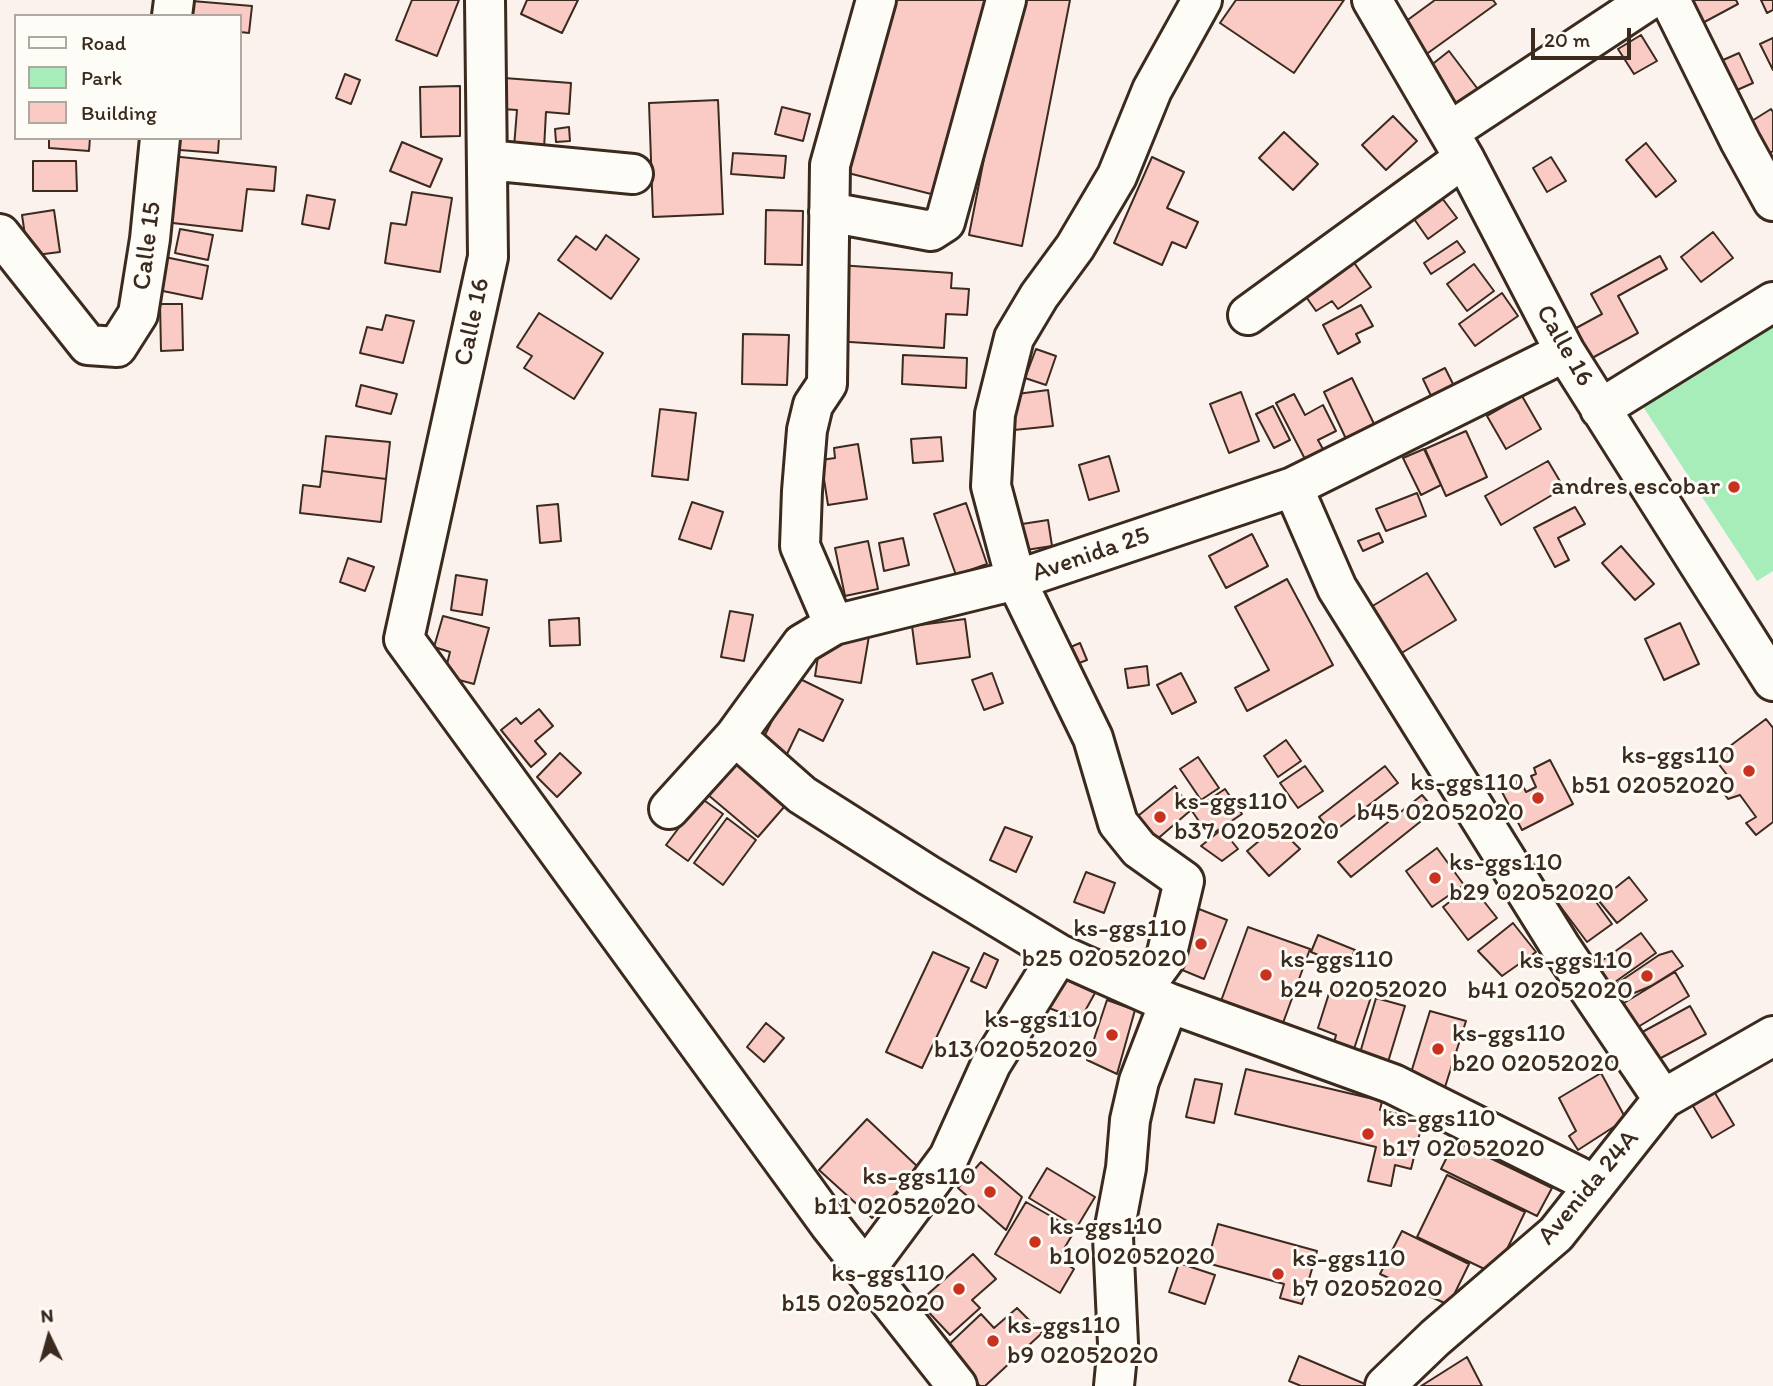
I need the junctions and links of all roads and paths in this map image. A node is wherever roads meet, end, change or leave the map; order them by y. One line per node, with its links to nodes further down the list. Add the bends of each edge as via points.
1 (485, 0): 10 (street, Calle 16)
2 (876, 0): 13 (street, via 830,165)
3 (1006, 0): 13 (street, via 945,222 931,231)
4 (1202, 0): 20 (street, via 1152,90 1117,176 1014,338 995,414 991,486)
5 (1372, 0): 9 (street, Calle 16)
6 (1649, 0): 9 (street)
7 (1670, 0): 12 (street)
8 (160, 140): 14 (street, Calle 15, via 138,314 117,347 88,345)
9 (1456, 145): 16 (street); 17 (street, Calle 16)
10 (487, 160): 11 (street); 30 (street, Calle 16, via 488,257 404,639)
11 (633, 174)
12 (1773, 201)
13 (829, 212): 21 (street, via 827,384 813,405 807,430 800,546)
14 (0, 234)
15 (1773, 302): 18 (street)
16 (1248, 315)
17 (1565, 352): 18 (street, Calle 16); 19 (street, Avenida 25)
18 (1600, 409): 22 (street, Calle 16)
19 (1293, 487): 20 (street, Avenida 25); 28 (street, via 1337,588 1560,946)
20 (1016, 580): 21 (street, Avenida 25); 26 (street, via 1093,738 1118,823 1139,849 1184,881)
21 (834, 625): 23 (street, Avenida 25, via 802,644)
22 (1773, 681)
23 (735, 736): 24 (street, Avenida 25); 25 (street, via 802,795)
24 (669, 809)
25 (1059, 954): 26 (street); 30 (street, via 991,1064 949,1157)
26 (1156, 996): 29 (street, via 1393,1084); 32 (street, via 1130,1120 1113,1237 1118,1344)
27 (1773, 1036): 28 (street, Avenida 24A)
28 (1663, 1099): 29 (street, Avenida 24A)
29 (1595, 1185): 33 (street, Avenida 24A, via 1556,1234)
30 (865, 1270): 31 (street)
31 (957, 1386)
32 (1114, 1386)
33 (1385, 1386)

